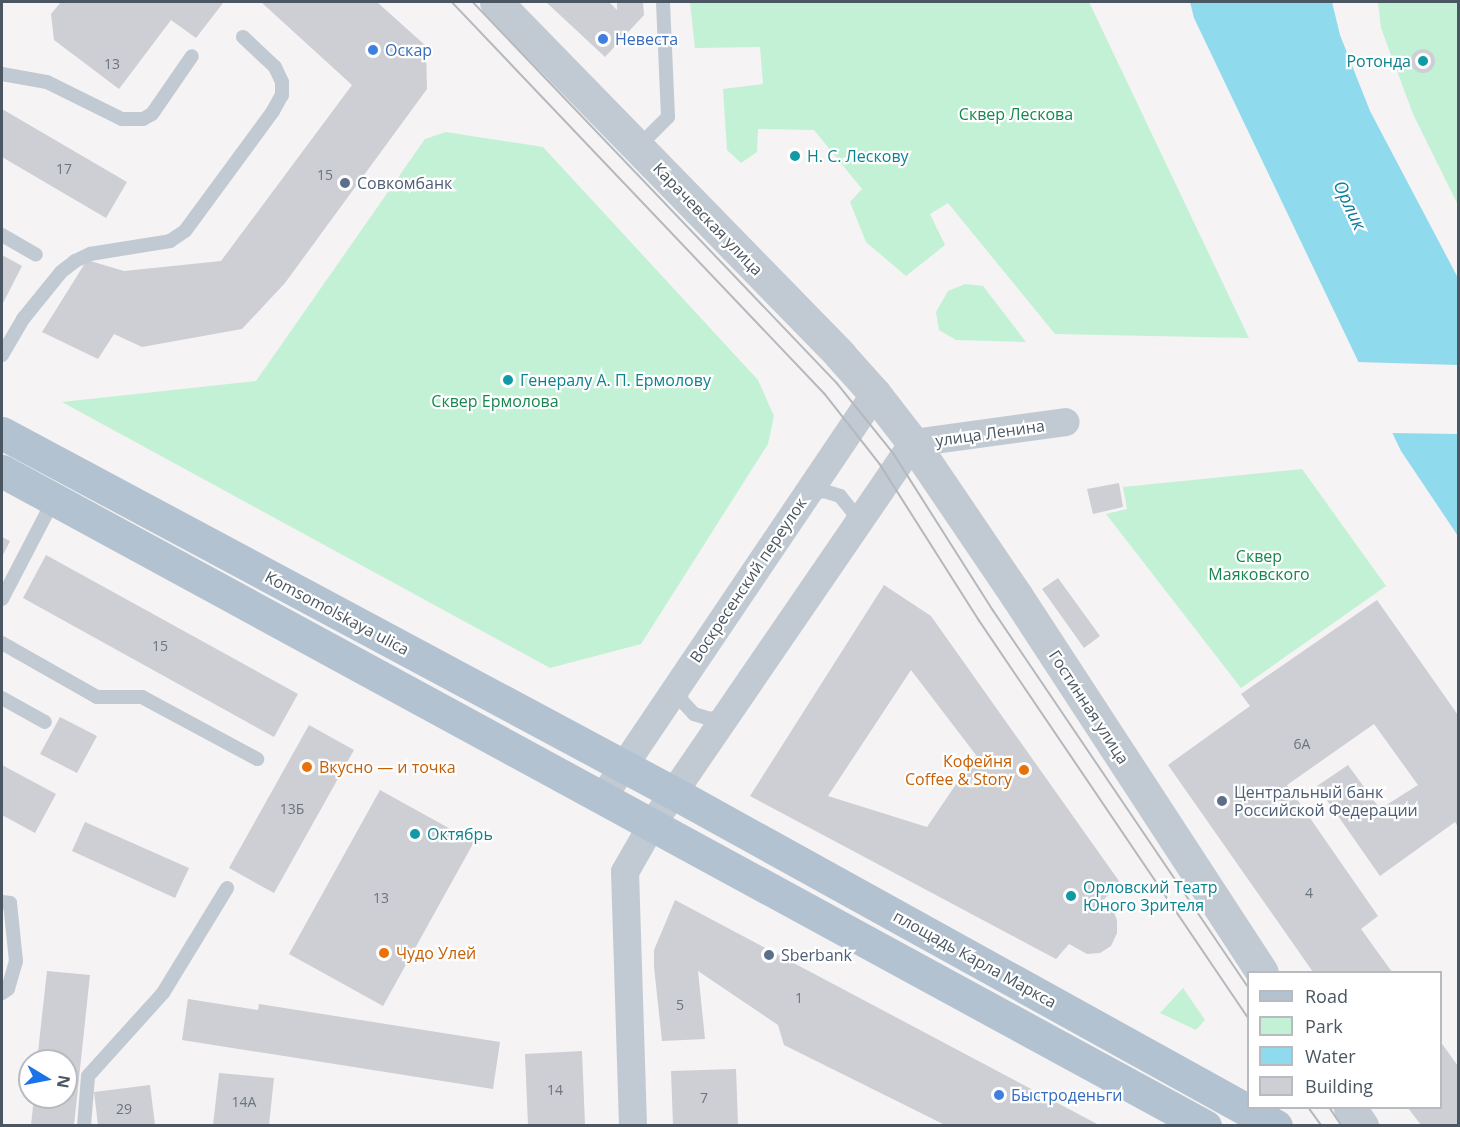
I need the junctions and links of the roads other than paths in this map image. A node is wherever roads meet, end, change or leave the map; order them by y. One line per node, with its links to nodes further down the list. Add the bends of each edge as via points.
1 (496, 2): 6 (street, Карачевская улица)
2 (663, 2): 6 (lane, via 668,117)
3 (243, 37): 9 (lane, via 274,67 282,82 282,95 185,231 170,241 102,251 75,261 61,272 23,319)
4 (192, 56): 5 (lane, via 152,114 144,119 122,119 47,82)
5 (2, 74)
6 (638, 147): 10 (street, Карачевская улица)
7 (2, 235): 8 (lane)
8 (36, 255)
9 (2, 355)
10 (875, 394): 13 (street, Карачевская улица); 15 (street, Воскресенский переулок)
11 (1066, 422): 13 (street, улица Ленина)
12 (2, 433): 25 (main road, Komsomolskaya ulica)
13 (913, 443): 17 (street); 31 (street, Гостинная улица)
14 (2, 471): 16 (main road, Komsomolskaya ulica)
15 (806, 494): 17 (lane, via 824,491 840,496 852,512); 20 (street, Воскресенский переулок)
16 (54, 499): 18 (lane); 27 (main road, Komsomolskaya ulica)
17 (855, 529): 22 (street)
18 (2, 599)
19 (2, 643): 24 (lane, via 97,698 142,697)
20 (678, 684): 22 (lane, via 682,701 694,714 710,718); 25 (street, Воскресенский переулок)
21 (2, 698): 23 (lane)
22 (726, 715): 26 (street)
23 (45, 722)
24 (258, 759)
25 (624, 766): 26 (main road, Komsomolskaya ulica); 27 (street, Воскресенский переулок)
26 (674, 793): 28 (street); 37 (main road, площадь Карла Маркса)
27 (603, 797): 28 (main road, Komsomolskaya ulica)
28 (653, 823): 35 (street, via 625,872); 36 (main road)
29 (227, 888): 34 (lane, via 163,993 88,1076)
30 (2, 902): 32 (lane, via 10,903 16,961 8,989)
31 (1261, 971)
32 (2, 993)
33 (1351, 1109): 38 (street)
34 (84, 1125)
35 (633, 1125)
36 (1205, 1125)
37 (1276, 1125)
38 (1362, 1125)

